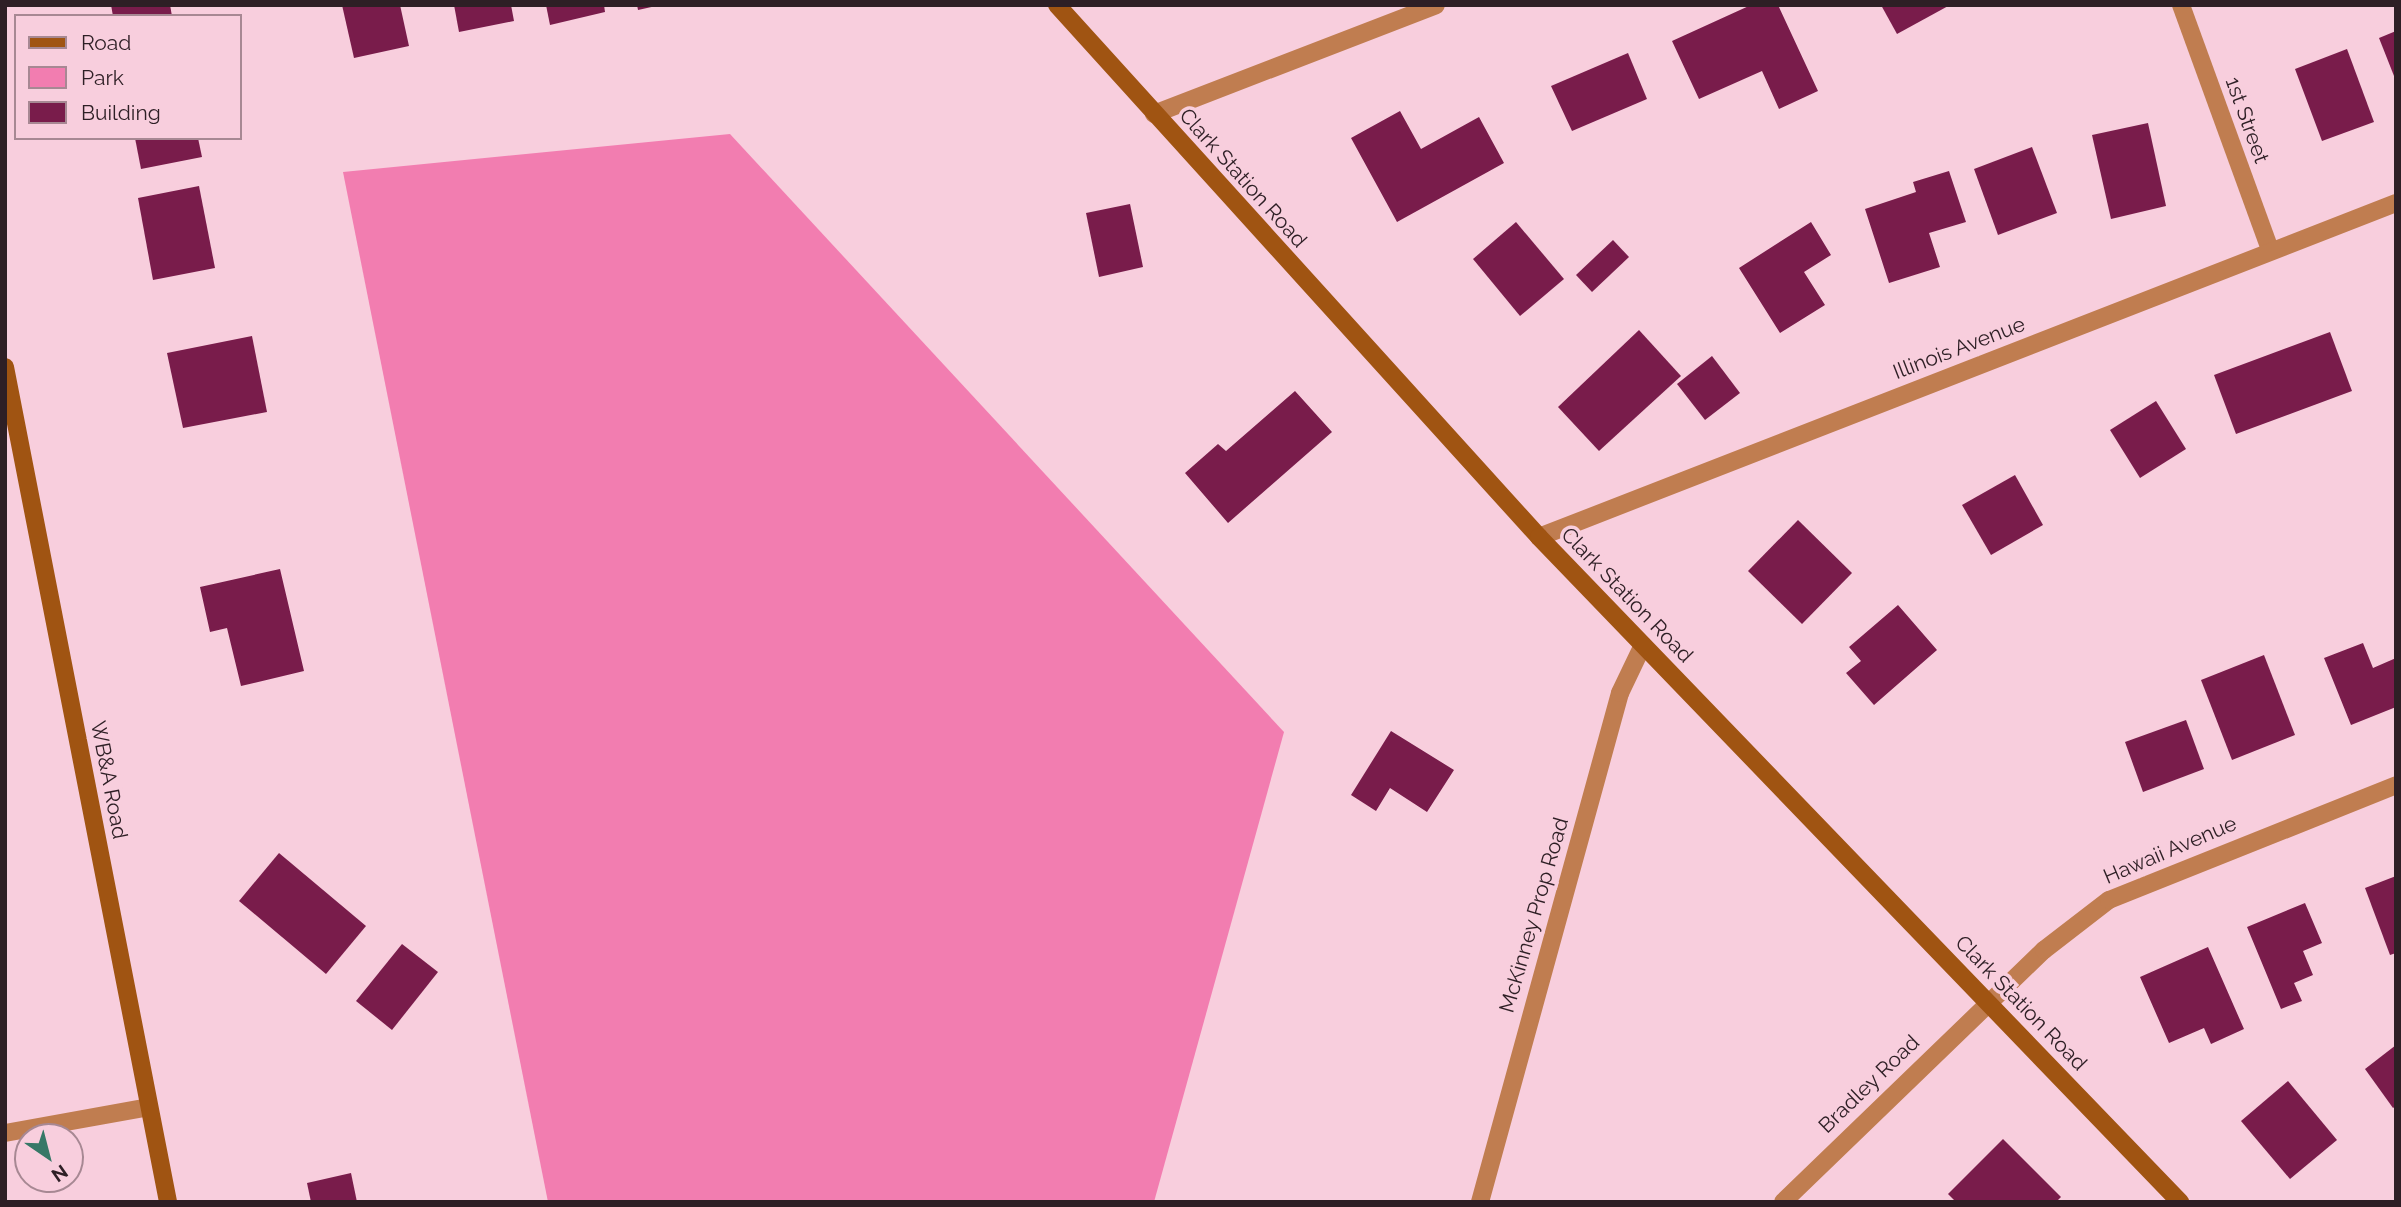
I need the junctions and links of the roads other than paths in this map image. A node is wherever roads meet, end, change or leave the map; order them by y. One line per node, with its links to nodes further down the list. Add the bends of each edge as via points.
1 (1057, 5): 4 (street, Clark Station Road)
2 (1436, 5): 4 (street)
3 (2181, 5): 6 (street, 1st Street)
4 (1154, 114): 8 (street, Clark Station Road)
5 (2396, 203): 6 (street, Illinois Avenue)
6 (2270, 250): 8 (street, Illinois Avenue)
7 (5, 366): 12 (street, WB&A Road)
8 (1539, 537): 9 (street, Clark Station Road)
9 (1643, 645): 11 (street, Clark Station Road); 15 (street, McKinney Prop Road, via 1620,693)
10 (2396, 785): 11 (street, Hawaii Avenue, via 2109,900)
11 (1989, 1001): 16 (street, Bradley Road); 17 (street, Clark Station Road)
12 (149, 1107): 13 (street); 14 (street, WB&A Road)
13 (5, 1133)
14 (168, 1202)
15 (1480, 1202)
16 (1783, 1202)
17 (2180, 1202)

